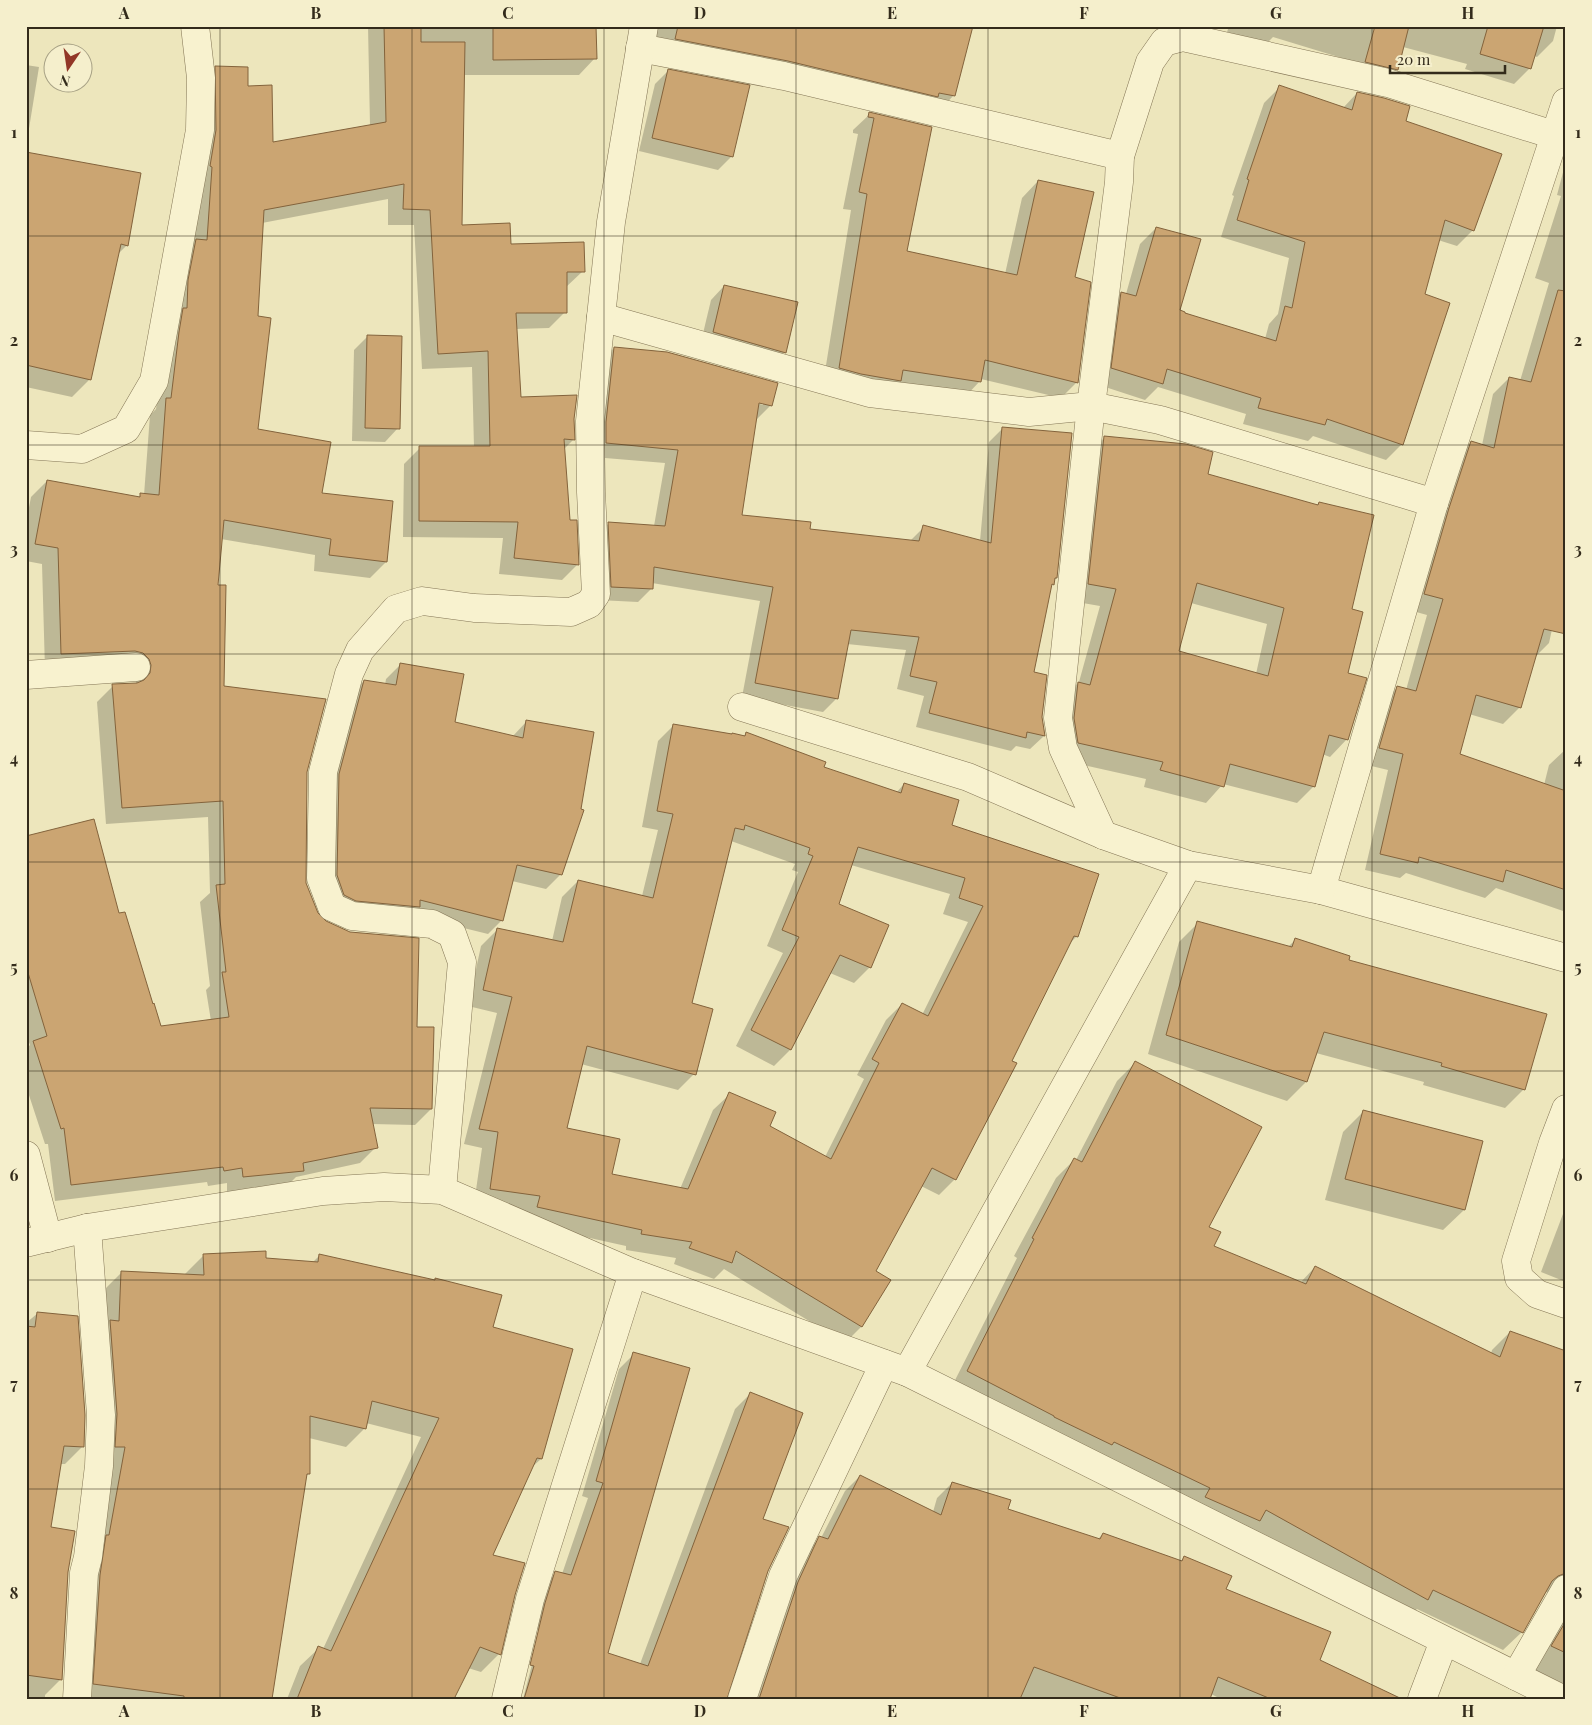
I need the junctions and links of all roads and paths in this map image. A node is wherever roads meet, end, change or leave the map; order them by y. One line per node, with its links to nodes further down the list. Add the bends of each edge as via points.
1 (195, 26): 8 (street, via 201,78 200,130 154,381 126,429 82,449)
2 (642, 37): 5 (street, via 784,76); 6 (street, via 611,222)
3 (1566, 102): 4 (street)
4 (1554, 136): 5 (street, via 1388,83 1183,37 1164,42 1150,62); 9 (street)
5 (1120, 156): 7 (street)
6 (601, 318): 7 (street, via 870,393 1029,412); 19 (street, via 590,421 596,594 589,604 571,612 474,608 422,601 396,610 360,650 349,674 323,772 321,878 332,907 352,916 432,924 452,934 462,962)
7 (1091, 406): 9 (street, via 1160,420); 13 (street, via 1058,718 1063,748)
8 (26, 445)
9 (1434, 502): 15 (street)
10 (136, 667): 11 (street)
11 (26, 675)
12 (742, 707): 13 (street, via 968,777)
13 (1103, 835): 14 (street)
14 (1188, 865): 15 (street); 24 (street)
15 (1321, 890): 16 (street)
16 (1566, 958)
17 (1566, 1109): 23 (street, via 1516,1262 1519,1278 1537,1294)
18 (26, 1155): 21 (street)
19 (442, 1190): 20 (street, via 384,1187 323,1191); 22 (street)
20 (87, 1228): 21 (street); 28 (street, via 102,1415 98,1475 84,1573)
21 (37, 1241)
22 (633, 1273): 24 (street); 29 (street, via 530,1598)
23 (1566, 1304)
24 (896, 1368): 26 (street); 30 (street, via 782,1576)
25 (1566, 1589): 27 (street)
26 (1444, 1641): 27 (street); 31 (street)
27 (1516, 1676): 32 (street)
28 (77, 1699)
29 (506, 1699)
30 (742, 1699)
31 (1422, 1699)
32 (1562, 1699)

